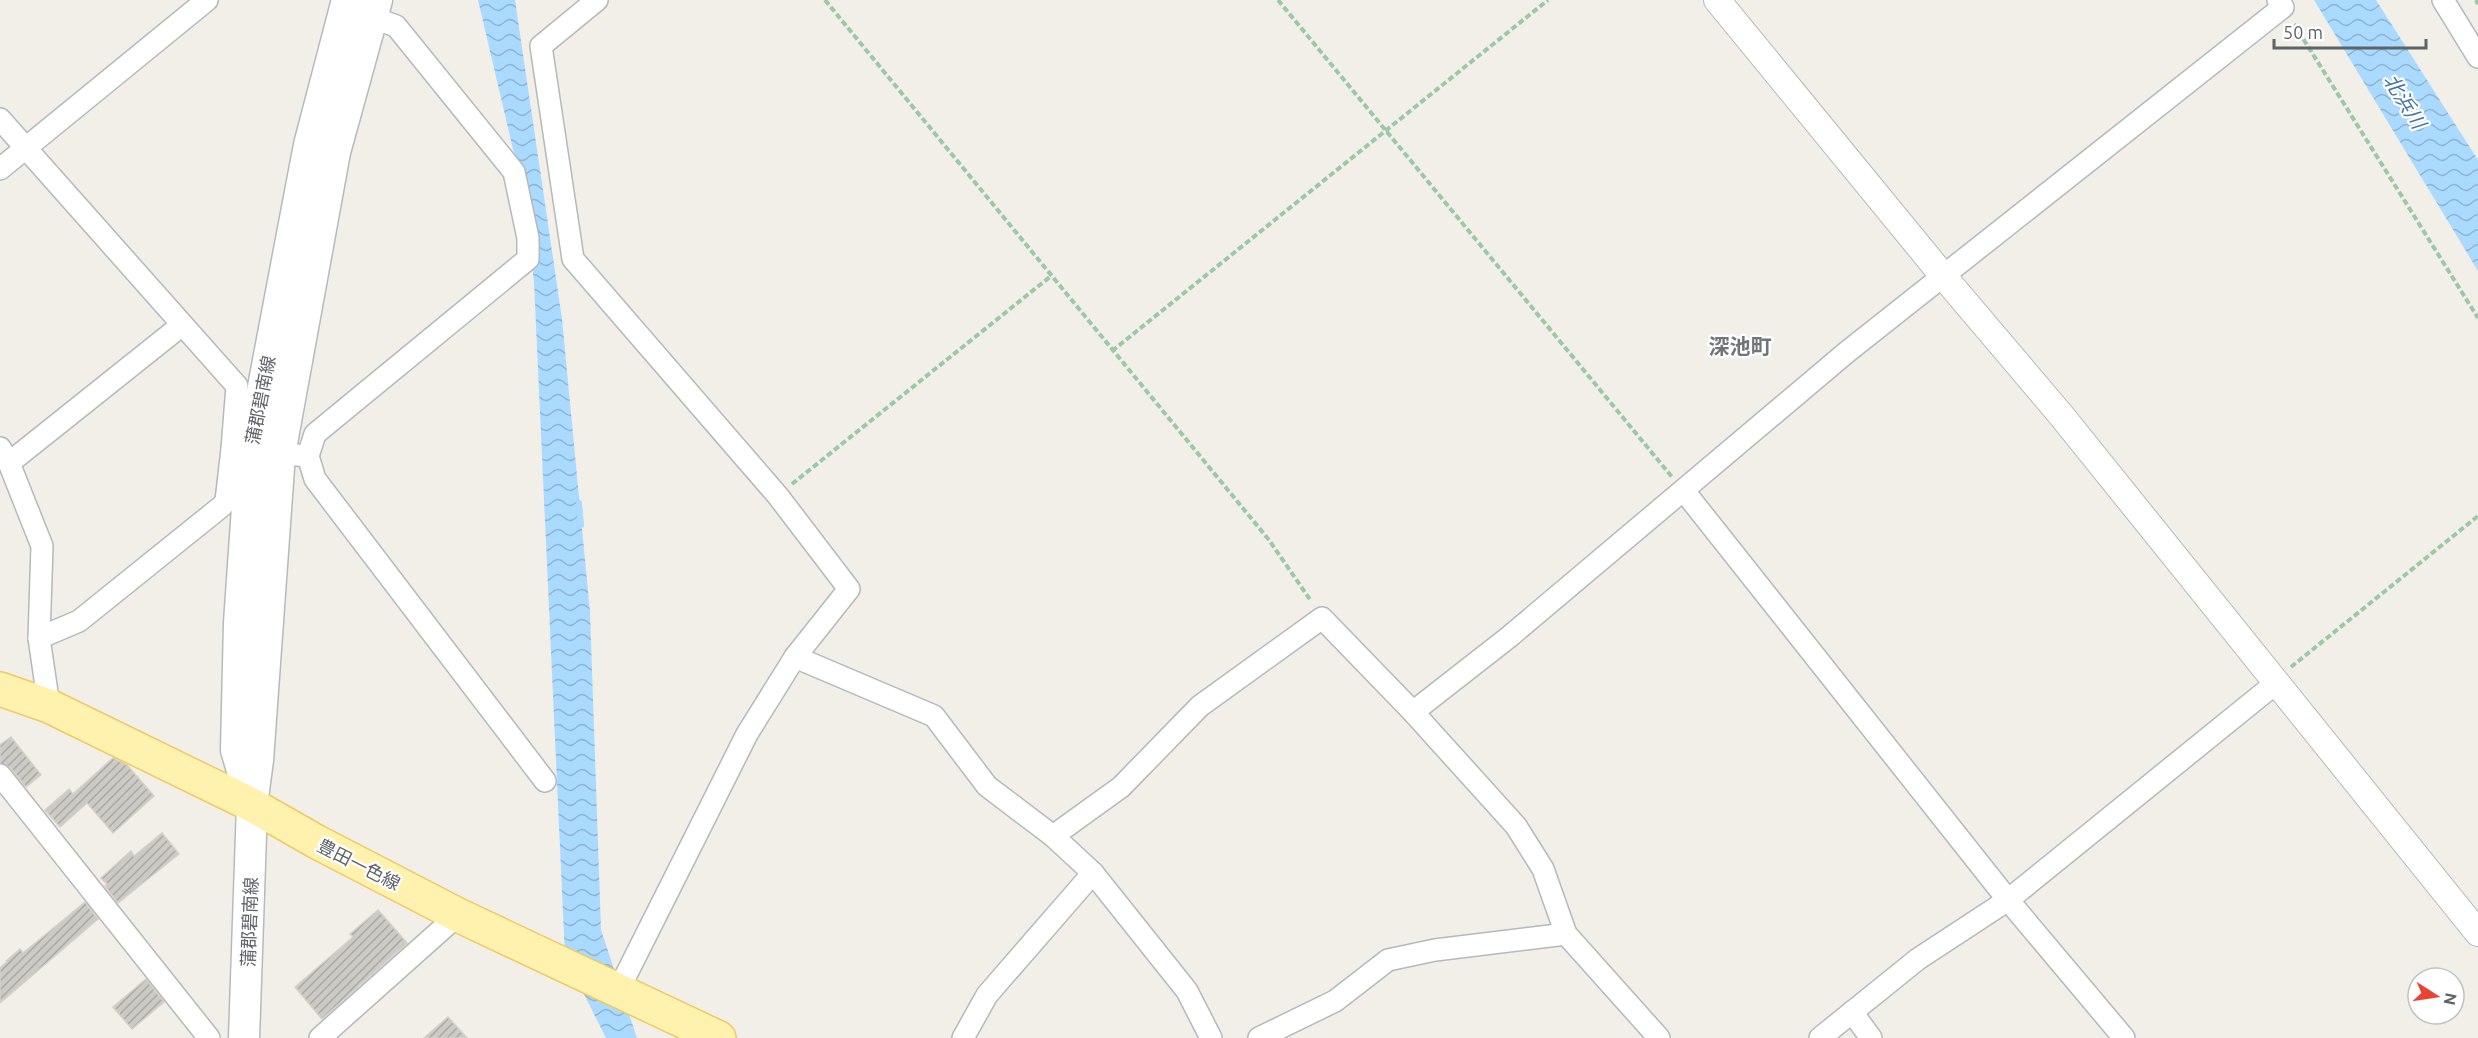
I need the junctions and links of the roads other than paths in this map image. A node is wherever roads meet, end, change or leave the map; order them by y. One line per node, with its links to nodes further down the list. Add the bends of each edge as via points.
1 (207, 0): 10 (street)
2 (347, 0): 14 (main road, 蒲郡碧南線, via 309,145)
3 (597, 0): 19 (street, via 541,46 573,259 778,496 849,589)
4 (1717, 0): 12 (street)
5 (2443, 0): 8 (street)
6 (2280, 3): 12 (street)
7 (374, 9): 15 (main road, 蒲郡碧南線, via 335,152); 15 (street, via 396,26 514,172 528,238 528,259)
8 (2478, 57)
9 (0, 119): 10 (street)
10 (27, 147): 11 (street); 13 (street)
11 (0, 169)
12 (1944, 277): 17 (street, via 1847,352); 20 (street, via 2061,414)
13 (182, 325): 14 (street, via 237,386); 16 (street)
14 (241, 449): 15 (street); 18 (street, via 222,506 79,621); 26 (main road, 蒲郡碧南線, via 236,750)
15 (294, 455): 25 (street); 26 (main road, 蒲郡碧南線)
16 (3, 457): 18 (street, via 42,546)
17 (1684, 491): 23 (street); 29 (street)
18 (39, 638): 22 (street)
19 (795, 657): 27 (street, via 934,716 987,786); 33 (street, via 747,734)
20 (2276, 683): 29 (street); 31 (street)
21 (0, 689): 22 (main road, 豊田一色線)
22 (49, 706): 26 (main road, 豊田一色線)
23 (1413, 712): 27 (street, via 1322,618 1200,706 1121,787); 32 (street, via 1516,826 1544,869)
24 (0, 775): 36 (street)
25 (545, 781)
26 (252, 805): 30 (main road, 豊田一色線); 37 (main road, 蒲郡碧南線)
27 (1053, 836): 28 (street)
28 (1093, 873): 40 (street, via 987,995); 41 (street, via 1187,991)
29 (2008, 900): 34 (street, via 1918,959); 45 (street)
30 (458, 915): 33 (main road, 豊田一色線); 38 (street)
31 (2478, 933)
32 (1566, 934): 35 (street, via 1435,950 1388,960 1335,1001); 42 (street)
33 (619, 989): 39 (main road, 豊田一色線)
34 (1852, 1012): 43 (street); 44 (street)
35 (1262, 1037)
36 (209, 1038)
37 (244, 1038)
38 (320, 1038)
39 (719, 1038)
40 (963, 1038)
41 (1211, 1038)
42 (1659, 1038)
43 (1820, 1038)
44 (1871, 1038)
45 (2124, 1038)

